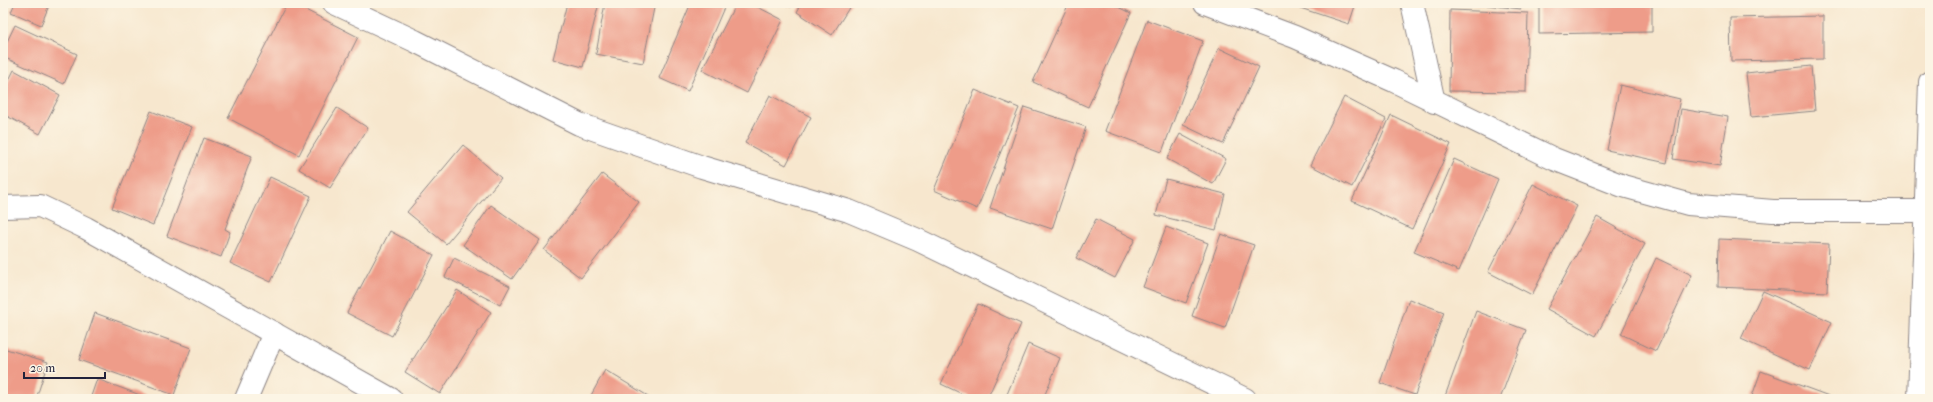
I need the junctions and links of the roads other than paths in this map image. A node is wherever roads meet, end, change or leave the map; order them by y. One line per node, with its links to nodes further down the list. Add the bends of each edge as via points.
1 (334, 3): 11 (street, via 415,40 579,124 702,167 849,211 911,238)
2 (1205, 3): 5 (street, via 1295,37 1394,81)
3 (1412, 3): 5 (street)
4 (1930, 82): 7 (street)
5 (1434, 102): 7 (street, via 1561,161 1623,186 1688,204 1773,211)
6 (3, 207): 8 (street, via 40,206 86,228)
7 (1925, 210): 12 (street)
8 (274, 334): 9 (street); 10 (street)
9 (246, 399)
10 (391, 399)
11 (1244, 399)
12 (1919, 399)

